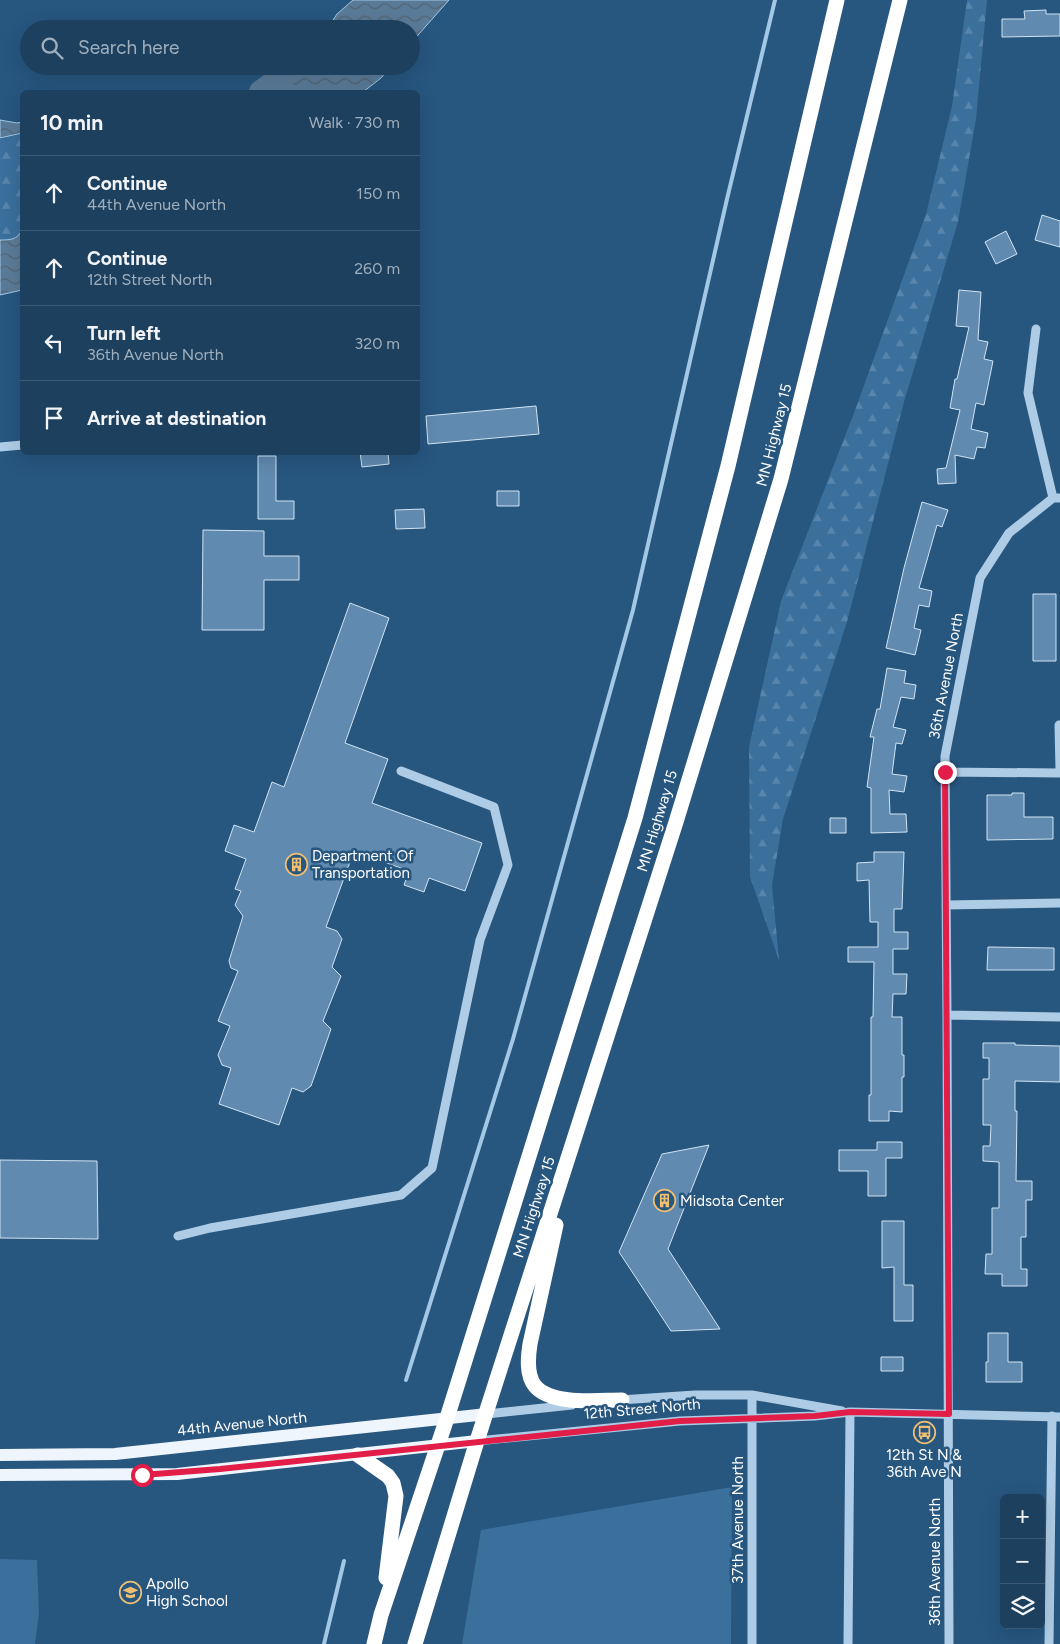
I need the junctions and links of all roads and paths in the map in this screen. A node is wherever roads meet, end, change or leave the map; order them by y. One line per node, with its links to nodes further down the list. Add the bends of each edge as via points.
1 (837, 0): 23 (highway, MN Highway 15, via 728,466 635,818)
2 (900, 0): 15 (highway, MN Highway 15, via 781,479)
3 (1036, 329): 6 (street, via 1028,393)
4 (20, 445): 5 (street)
5 (0, 447)
6 (1057, 498): 9 (street, 36th Avenue North, via 1009,533 980,578 945,756)
7 (1059, 725): 10 (street)
8 (401, 771): 16 (street, via 494,807 508,865 480,940 432,1168 401,1195)
9 (945, 772): 10 (street); 12 (street, 36th Avenue North)
10 (1060, 772)
11 (1060, 903): 12 (street)
12 (946, 905): 13 (street, 36th Avenue North)
13 (947, 1015): 14 (street); 21 (street, 36th Avenue North)
14 (1060, 1017)
15 (588, 1095): 18 (highway, via 542,1282 528,1362 535,1386 554,1397); 20 (highway, MN Highway 15)
16 (178, 1236)
17 (752, 1395): 18 (street, 12th Street North); 19 (street, 12th Street North); 24 (street, 37th Avenue North)
18 (622, 1400): 20 (street, 12th Street North)
19 (850, 1412): 21 (street, 12th Street North); 24 (street, 12th Street North); 34 (street)
20 (487, 1414): 23 (main road, 44th Avenue North); 25 (highway, MN Highway 15)
21 (949, 1414): 22 (street, 12th Street North); 35 (street, 36th Avenue North)
22 (1056, 1416): 36 (street)
23 (447, 1418): 26 (highway, MN Highway 15); 27 (main road, 44th Avenue North, via 115,1454)
24 (752, 1418): 25 (street, 12th Street North, via 680,1421); 33 (street, 37th Avenue North)
25 (477, 1441): 26 (main road, 12th Street North); 32 (highway, MN Highway 15)
26 (437, 1446): 28 (main road); 30 (highway, MN Highway 15)
27 (0, 1455)
28 (358, 1455): 29 (main road, via 177,1474); 30 (highway, via 388,1476 396,1496)
29 (0, 1474)
30 (381, 1615): 31 (highway, MN Highway 15)
31 (374, 1644)
32 (415, 1644)
33 (752, 1644)
34 (848, 1644)
35 (948, 1644)
36 (1049, 1644)

